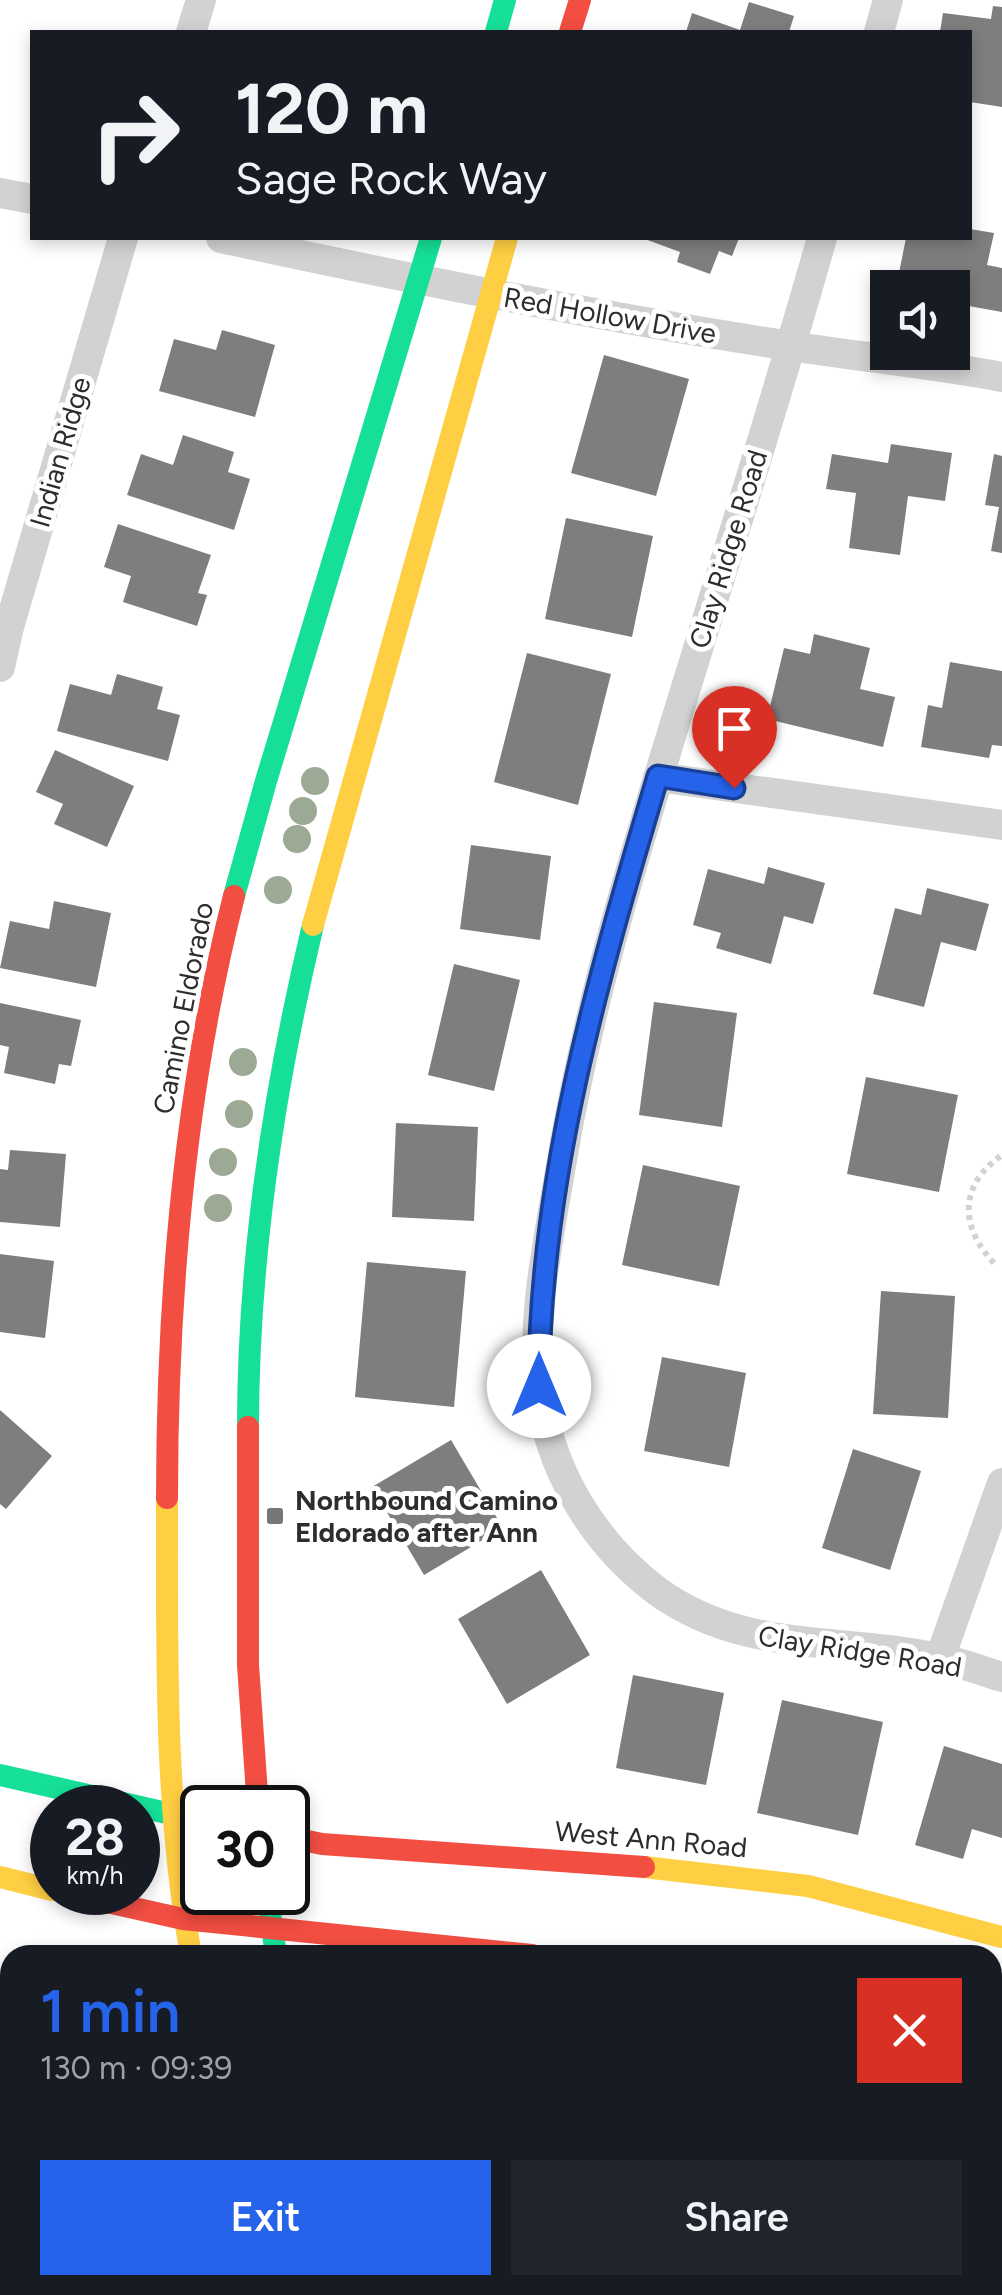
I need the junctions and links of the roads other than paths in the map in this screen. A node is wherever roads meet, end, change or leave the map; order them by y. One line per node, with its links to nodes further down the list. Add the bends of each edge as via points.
1 (201, 0): 5 (street)
2 (505, 0): 6 (main road)
3 (580, 0): 7 (main road)
4 (888, 0): 8 (street)
5 (191, 30)
6 (497, 30)
7 (571, 30)
8 (880, 30)
9 (0, 193): 10 (street)
10 (30, 199)
11 (122, 240): 20 (street, Indian Ridge)
12 (230, 240): 16 (street, Red Hollow Drive)
13 (430, 240): 16 (main road, Camino Eldorado)
14 (506, 240): 17 (main road)
15 (821, 240): 18 (street, Clay Ridge Road)
16 (418, 280): 17 (street, Red Hollow Drive); 29 (main road, Camino Eldorado, via 270,764 203,1042 182,1198 166,1505)
17 (490, 294): 18 (street, Red Hollow Drive); 28 (main road, via 320,892 273,1126 254,1273 248,1392 248,1665)
18 (791, 346): 19 (street, Red Hollow Drive); 22 (street, Clay Ridge Road)
19 (1002, 377)
20 (4, 626): 21 (street, Indian Ridge)
21 (0, 667)
22 (658, 776): 23 (street); 25 (street, Clay Ridge Road, via 578,1067 550,1232 539,1386 551,1443 568,1487 598,1534 681,1606 764,1638)
23 (1002, 826)
24 (1002, 1483): 25 (street)
25 (940, 1658): 26 (street, Clay Ridge Road)
26 (1002, 1678)
27 (0, 1775): 29 (main road)
28 (256, 1785)
29 (176, 1816): 30 (main road); 36 (main road, Camino Eldorado)
30 (180, 1817)
31 (310, 1842): 38 (main road, West Ann Road, via 808,1886)
32 (0, 1877): 33 (main road)
33 (30, 1884)
34 (160, 1914): 36 (main road)
35 (269, 1915): 37 (main road)
36 (183, 1919): 37 (main road); 39 (main road, Camino Eldorado)
37 (271, 1930): 40 (main road); 41 (main road)
38 (1002, 1937)
39 (188, 1945)
40 (274, 1945)
41 (428, 1945)

